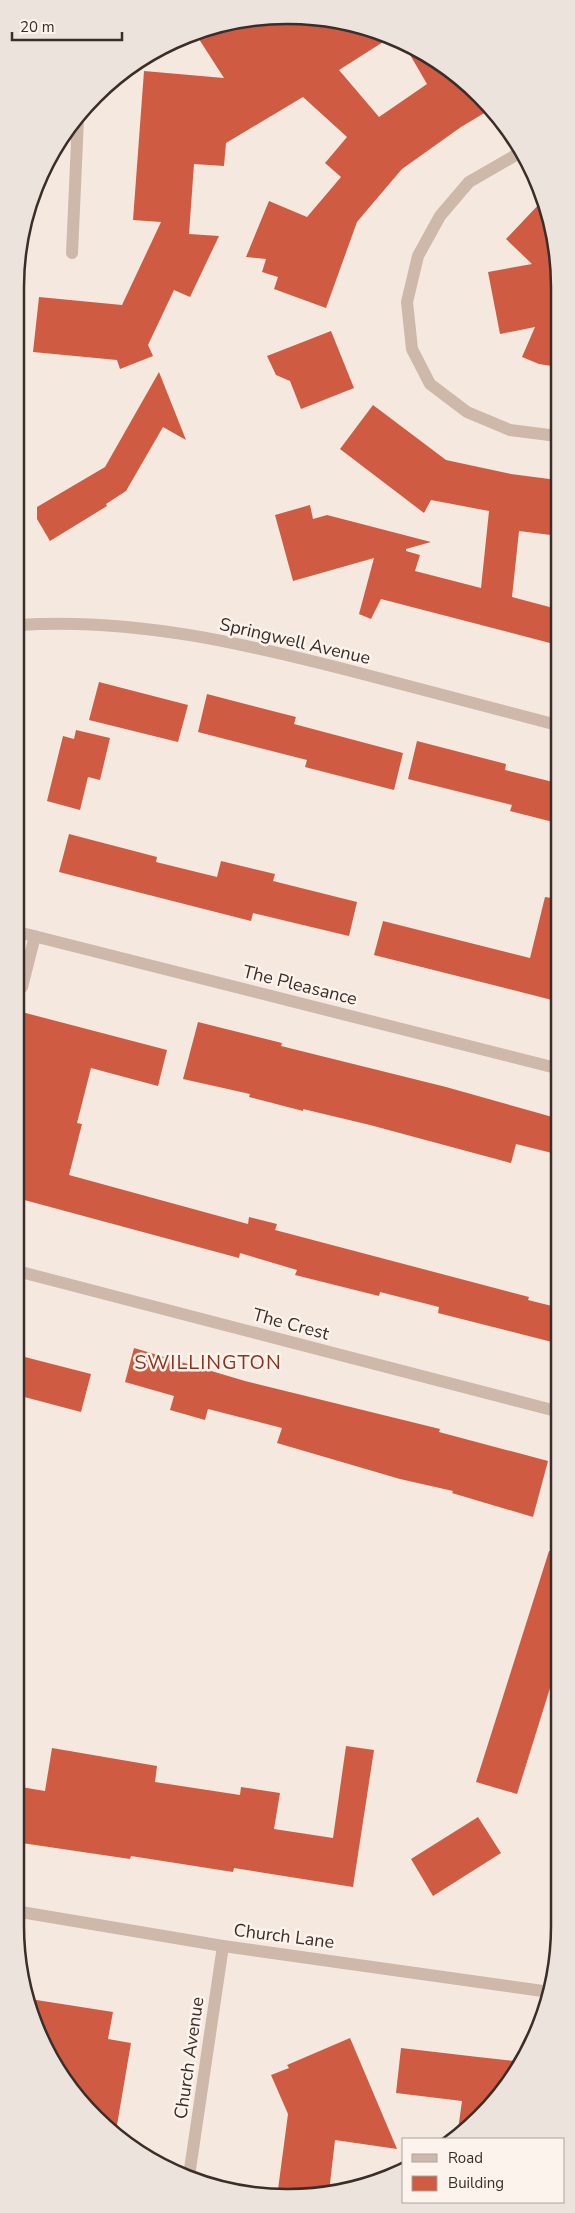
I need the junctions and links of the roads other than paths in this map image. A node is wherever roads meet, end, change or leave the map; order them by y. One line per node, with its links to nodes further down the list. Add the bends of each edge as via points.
1 (78, 128): 3 (street)
2 (516, 156): 4 (street, via 469,182 440,216 418,256 407,302 412,348 430,384 467,412 510,430)
3 (72, 253)
4 (551, 435)
5 (24, 625): 6 (street, Springwell Avenue, via 103,625 171,631 287,654)
6 (551, 723)
7 (24, 933): 8 (street, The Pleasance)
8 (35, 936): 9 (street); 10 (street, The Pleasance)
9 (24, 980)
10 (551, 1067)
11 (24, 1273): 12 (street, The Crest)
12 (551, 1410)
13 (24, 1913): 14 (street, Church Lane)
14 (223, 1946): 15 (street, Church Lane); 16 (street, Church Avenue)
15 (543, 1991)
16 (190, 2170)

